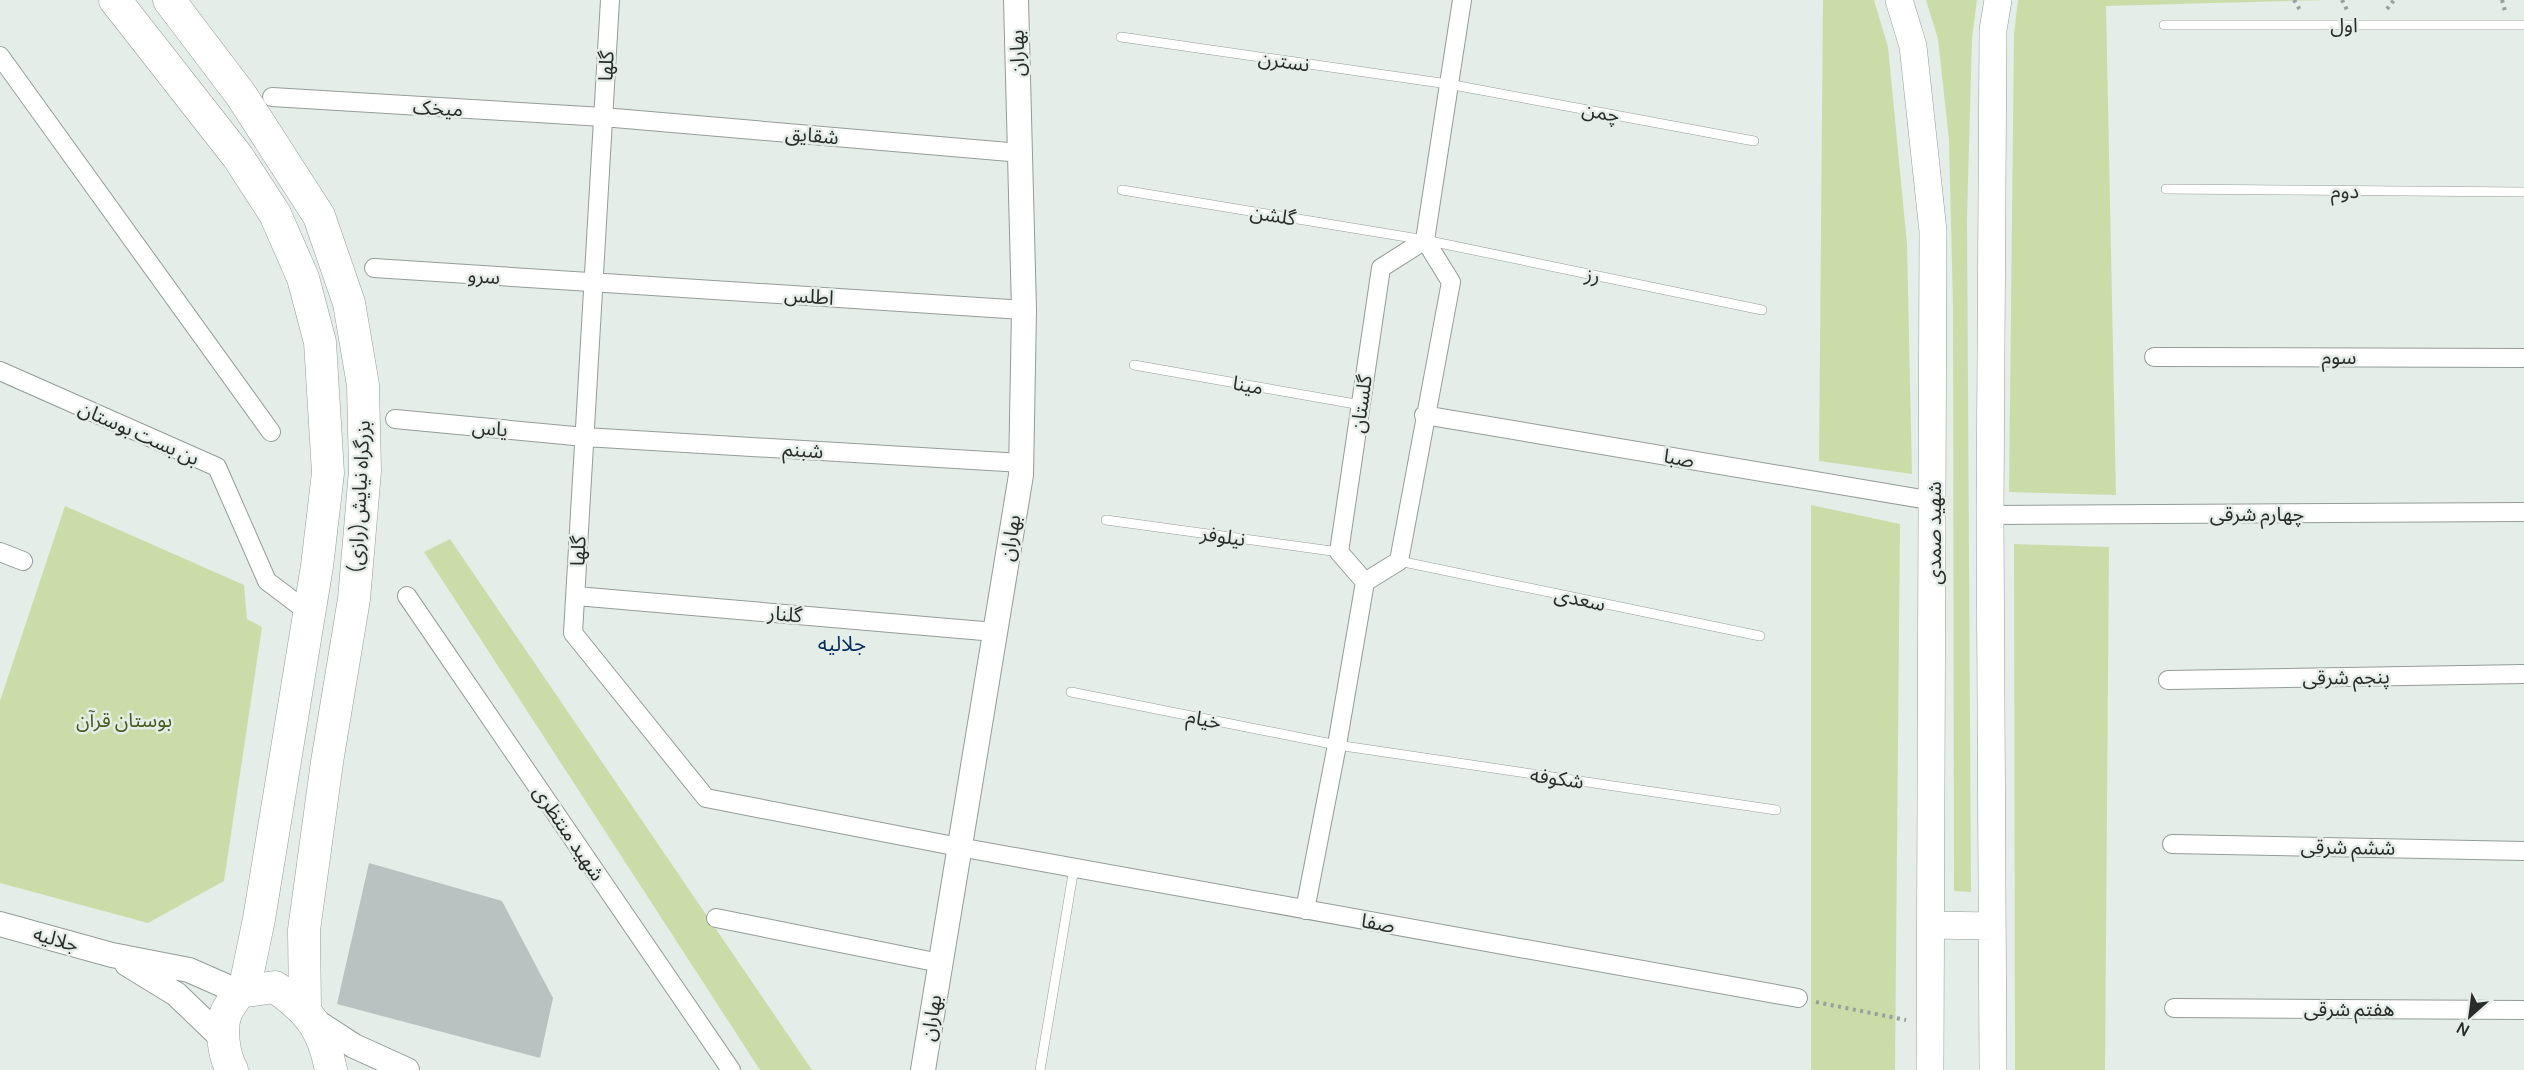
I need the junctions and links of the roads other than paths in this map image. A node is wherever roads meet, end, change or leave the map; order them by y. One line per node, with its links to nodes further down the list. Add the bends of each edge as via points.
1 (115, 0): 46 (highway, بزرگراه نیایش(رازی), via 238,158 275,214 303,278 320,342 328,473)
2 (169, 0): 69 (highway, بزرگراه نیایش(رازی), via 241,95 319,216 349,303 363,385 365,471 354,599 304,930)
3 (610, 0): 14 (street, گلها)
4 (1016, 0): 16 (main road, بهاران)
5 (1462, 0): 12 (street)
6 (1899, 0): 35 (main road, شهید صمدی, via 1913,46 1933,231)
7 (1998, 0): 37 (main road, via 1993,30)
8 (2164, 25): 9 (lane, اول)
9 (2524, 25)
10 (1121, 37): 12 (lane, نسترن)
11 (0, 56): 32 (street)
12 (1448, 84): 15 (lane, چمن); 20 (street)
13 (272, 97): 14 (street, میخک)
14 (603, 117): 16 (street, شقایق); 22 (street, گلها)
15 (1754, 141)
16 (1020, 153): 23 (main road, بهاران)
17 (2166, 189): 19 (lane, دوم)
18 (1122, 190): 20 (lane, گلشن)
19 (2524, 192)
20 (1425, 240): 24 (lane, رز); 29 (street, گلستان, via 1381,268); 30 (street, via 1451,282)
21 (374, 268): 22 (street, سرو)
22 (594, 283): 23 (street, اطلس); 33 (street, گلها)
23 (1024, 310): 34 (main road, بهاران)
24 (1762, 310)
25 (2154, 357): 26 (street, سوم)
26 (2524, 358)
27 (1134, 365): 29 (lane, مینا)
28 (0, 371): 46 (street, بن بست بوستان, via 217,467 267,581)
29 (1361, 405): 40 (street, گلستان)
30 (1424, 415): 35 (street, صبا); 42 (street)
31 (395, 419): 33 (street, یاس)
32 (271, 432)
33 (585, 436): 34 (street, شبنم); 45 (street, گلها)
34 (1021, 464): 47 (main road, بهاران)
35 (1934, 501): 61 (main road, شهید صمدی)
36 (2524, 512): 37 (street, چهارم شرقی)
37 (1990, 515): 62 (main road)
38 (1107, 520): 40 (lane, نیلوفر)
39 (0, 552): 41 (street)
40 (1339, 552): 43 (street)
41 (23, 561)
42 (1399, 561): 43 (street); 48 (lane, سعدی)
43 (1365, 582): 52 (street)
44 (407, 596): 73 (street, شهید منتظری)
45 (576, 597): 47 (street, گلنار); 55 (street, گلها, via 573,633 706,798)
46 (308, 612): 65 (highway, بزرگراه نیایش(رازی), via 259,919)
47 (995, 632): 55 (main road, بهاران)
48 (1760, 636)
49 (2524, 674): 50 (street, پنجم شرقی)
50 (2168, 680)
51 (1071, 692): 52 (lane, خیام)
52 (1337, 745): 53 (lane, شکوفه); 58 (street)
53 (1776, 810)
54 (2172, 844): 56 (street, ششم شرقی)
55 (959, 848): 57 (street, صفا); 64 (main road, بهاران)
56 (2524, 851)
57 (1074, 868): 58 (street, صفا); 75 (lane)
58 (1305, 910): 66 (street, صفا)
59 (716, 918): 64 (street)
60 (0, 924): 63 (main road, جلالیه)
61 (1931, 925): 62 (main road); 76 (main road, شهید صمدی)
62 (1992, 926): 77 (main road)
63 (112, 955): 65 (main road, via 189,970); 70 (main road, via 176,994)
64 (940, 963): 74 (main road, بهاران)
65 (242, 992): 69 (highway, via 275,987); 70 (highway, بزرگراه نیایش(رازی), via 226,1014)
66 (1798, 998)
67 (2174, 1008): 68 (street, هفتم شرقی)
68 (2524, 1010)
69 (307, 1012): 71 (highway, via 327,1048); 72 (main road, via 354,1046)
70 (228, 1061)
71 (332, 1070)
72 (406, 1070)
73 (731, 1070)
74 (923, 1070)
75 (1040, 1070)
76 (1930, 1070)
77 (1993, 1070)

